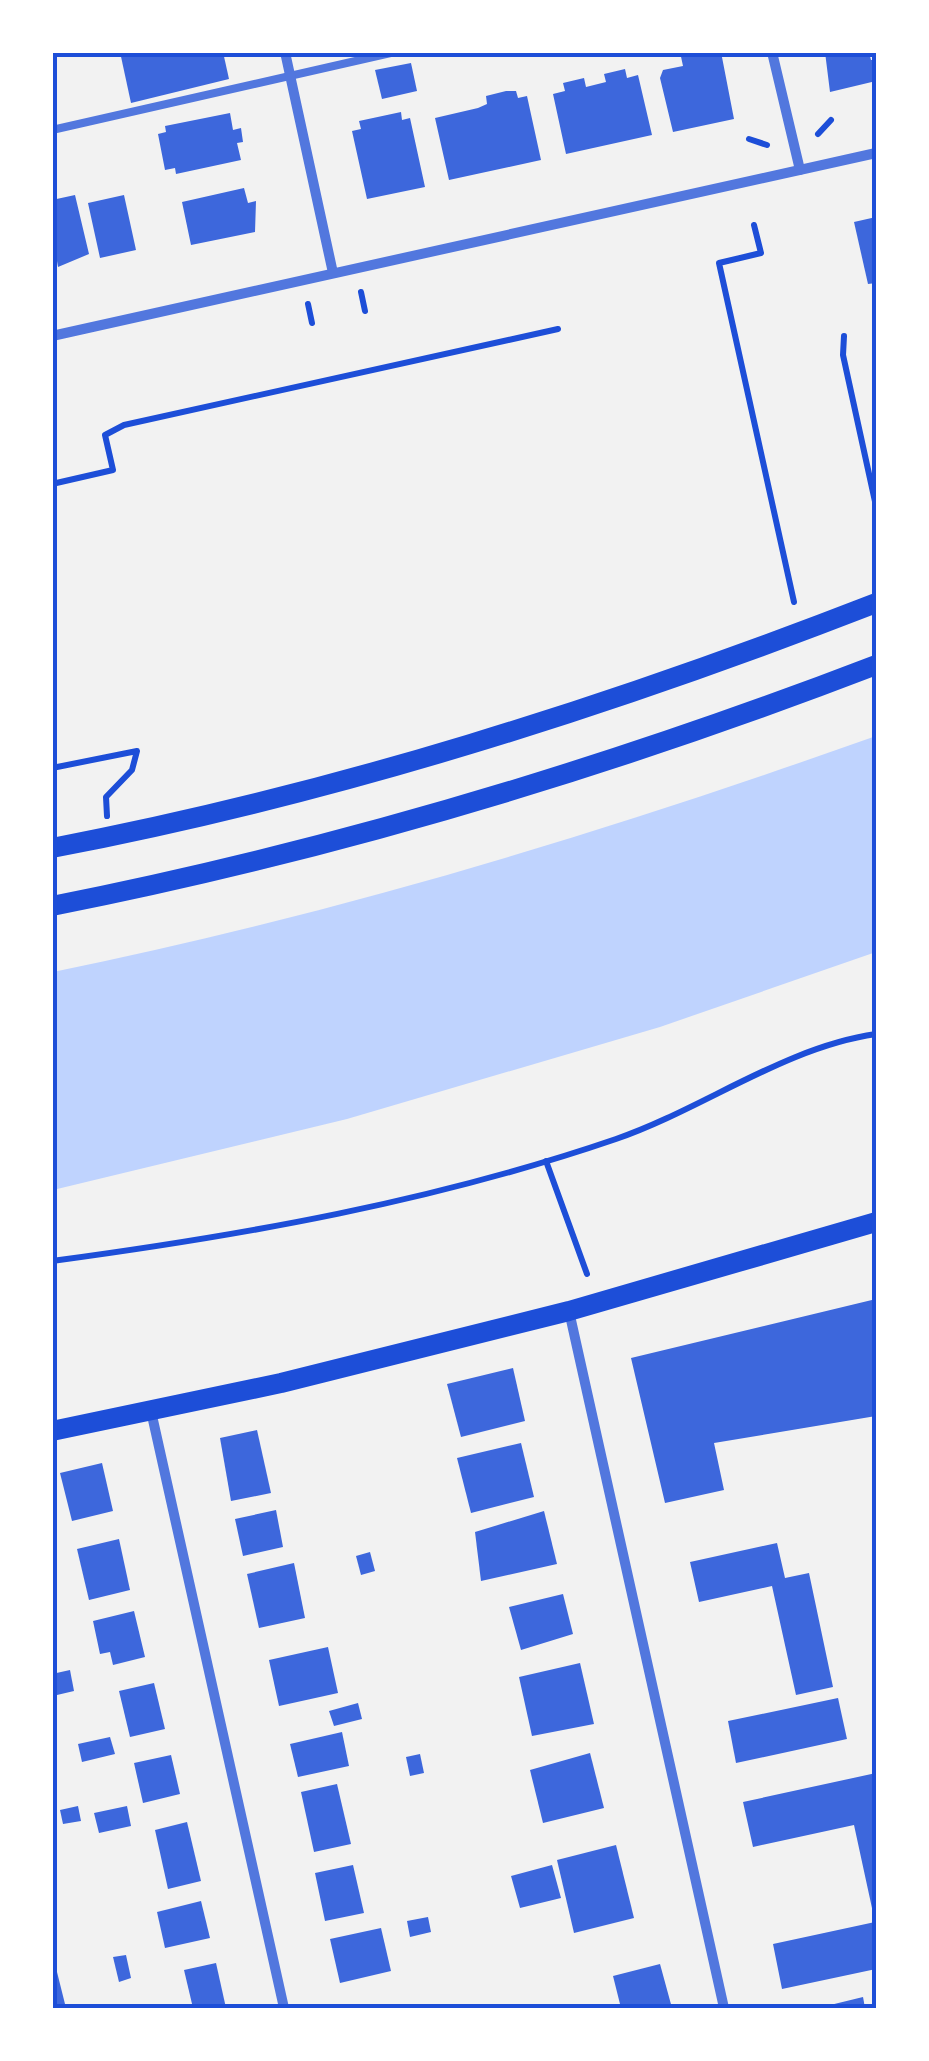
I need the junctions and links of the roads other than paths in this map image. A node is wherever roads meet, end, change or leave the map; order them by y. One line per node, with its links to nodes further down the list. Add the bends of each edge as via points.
1 (285, 52): 4 (street)
2 (395, 52): 4 (lane)
3 (772, 52): 7 (street)
4 (290, 77): 5 (lane); 8 (street)
5 (52, 130)
6 (876, 153): 7 (street)
7 (800, 170): 8 (street)
8 (333, 273): 9 (street)
9 (52, 336)
10 (876, 603): 12 (main road, via 689,674 476,743 234,809)
11 (876, 664): 13 (main road, via 481,802 235,868)
12 (52, 848)
13 (52, 906)
14 (876, 1222): 15 (main road)
15 (569, 1311): 16 (main road); 19 (street)
16 (151, 1411): 17 (main road); 18 (street)
17 (52, 1430)
18 (284, 2008)
19 (724, 2008)

